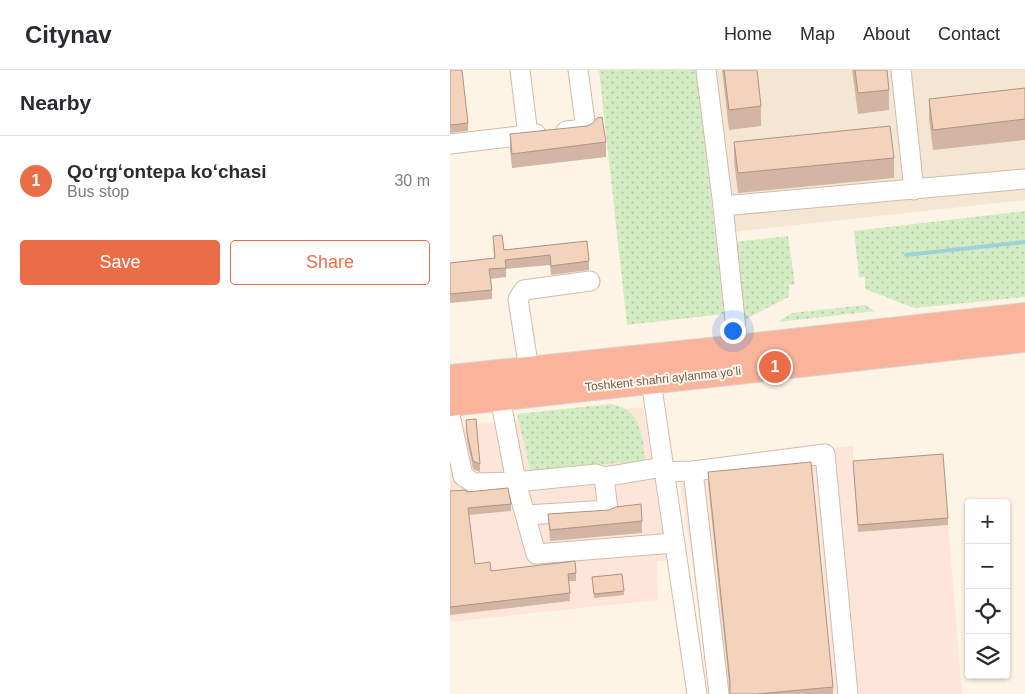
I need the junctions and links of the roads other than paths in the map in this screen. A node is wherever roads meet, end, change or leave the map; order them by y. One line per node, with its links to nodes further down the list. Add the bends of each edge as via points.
1 (520, 70): 5 (street)
2 (578, 70): 5 (street, via 586,129)
3 (706, 70): 9 (street)
4 (901, 70): 8 (street)
5 (528, 135): 6 (street)
6 (450, 144)
7 (1025, 179): 8 (street)
8 (914, 190): 9 (street)
9 (723, 206): 13 (street)
10 (590, 281): 14 (street, via 524,290 518,299)
11 (1025, 316): 13 (highway, Toshkent shahri aylanma yoʻli)
12 (1025, 339): 16 (highway, Toshkent shahri aylanma yoʻli)
13 (738, 348): 14 (highway, Toshkent shahri aylanma yoʻli)
14 (529, 370): 15 (highway, Toshkent shahri aylanma yoʻli)
15 (450, 378)
16 (650, 381): 17 (highway, Toshkent shahri aylanma yoʻli); 21 (street)
17 (500, 397): 18 (highway, Toshkent shahri aylanma yoʻli); 24 (street)
18 (450, 403)
19 (450, 415): 20 (street)
20 (453, 445): 24 (street, via 463,476 474,483)
21 (663, 470): 22 (street); 23 (street); 26 (street)
22 (693, 471): 28 (street); 29 (street, via 825,454)
23 (604, 477): 24 (street, via 596,474); 25 (street, via 608,510)
24 (516, 482): 25 (street)
25 (526, 515): 26 (street, via 536,554)
26 (674, 543): 27 (street)
27 (696, 694)
28 (719, 694)
29 (848, 694)

